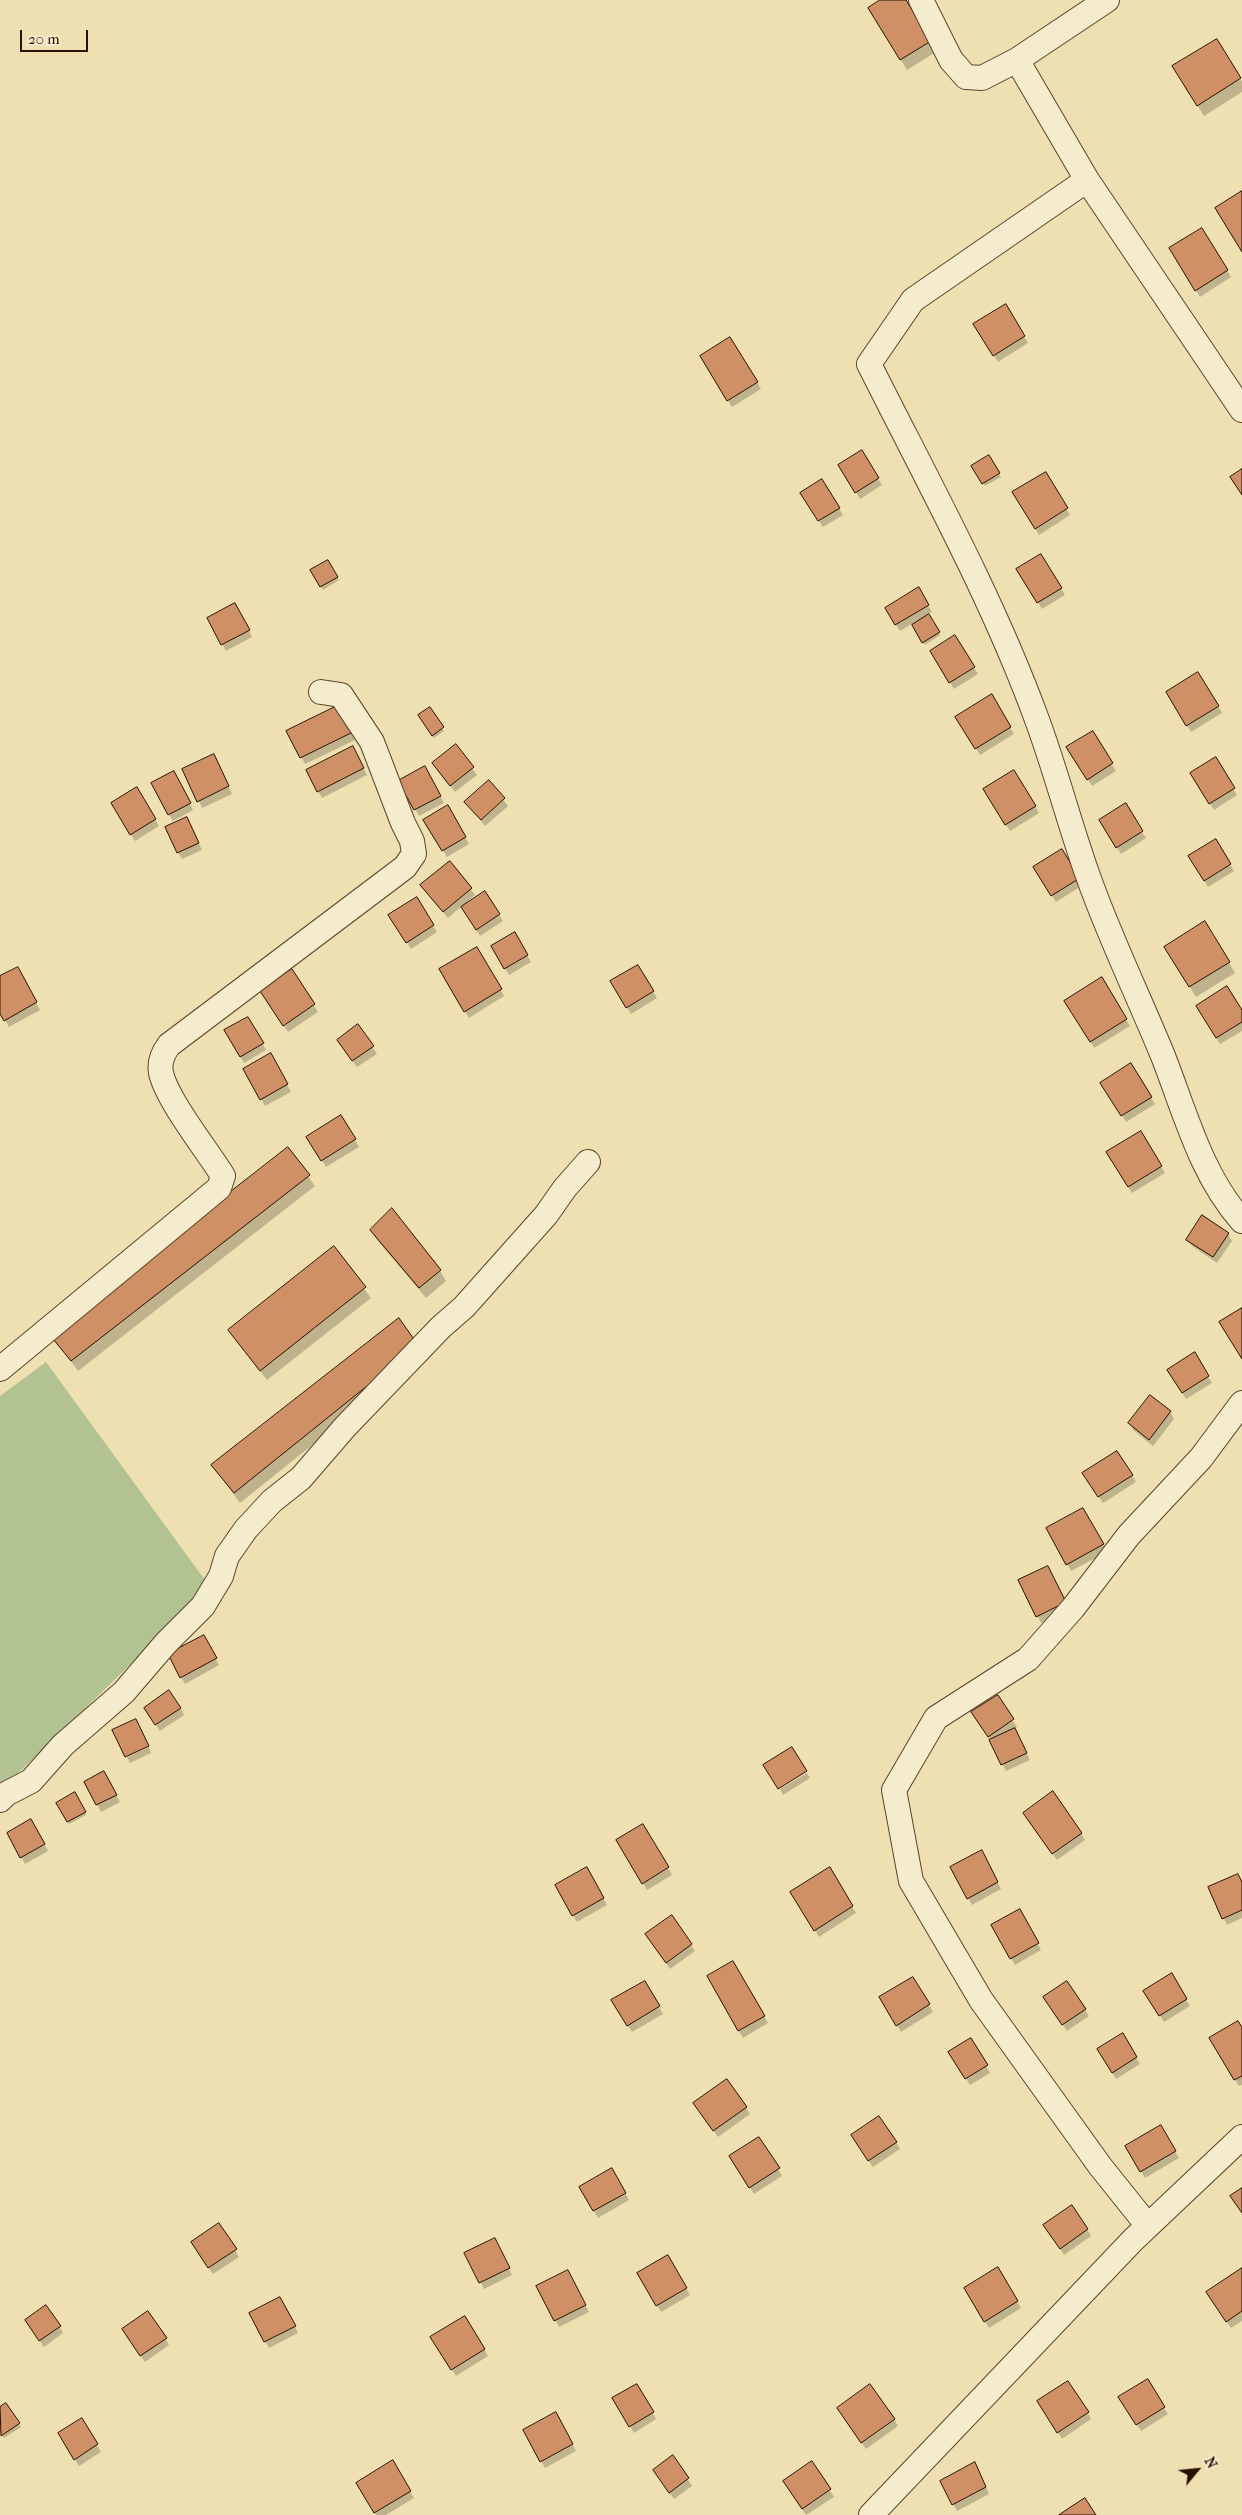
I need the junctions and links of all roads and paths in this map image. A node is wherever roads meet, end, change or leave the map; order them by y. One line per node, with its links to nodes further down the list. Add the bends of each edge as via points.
1 (921, 0): 3 (street, via 951,60 966,78 982,78)
2 (1107, 0): 3 (street)
3 (1017, 60): 4 (street)
4 (1087, 180): 5 (street); 8 (street, via 913,300 869,364 993,612 1036,718 1092,887 1194,1138 1210,1175)
5 (1242, 410)
6 (321, 692): 9 (street, via 341,695 372,742 412,841 414,854 405,867 169,1044 162,1056 160,1072 168,1091 223,1176 219,1188)
7 (588, 1162): 11 (street, via 546,1215 464,1307 441,1327 301,1478 272,1501 246,1529 227,1556 221,1576 203,1606 124,1692 63,1745 31,1781)
8 (1242, 1221)
9 (0, 1369)
10 (1242, 1403): 13 (street, via 1200,1458 1129,1535 1073,1608 1028,1659 936,1718 894,1790 916,1890 981,2000 1100,2166)
11 (0, 1800)
12 (1242, 2136): 13 (street)
13 (1148, 2226): 14 (street)
14 (871, 2515)

